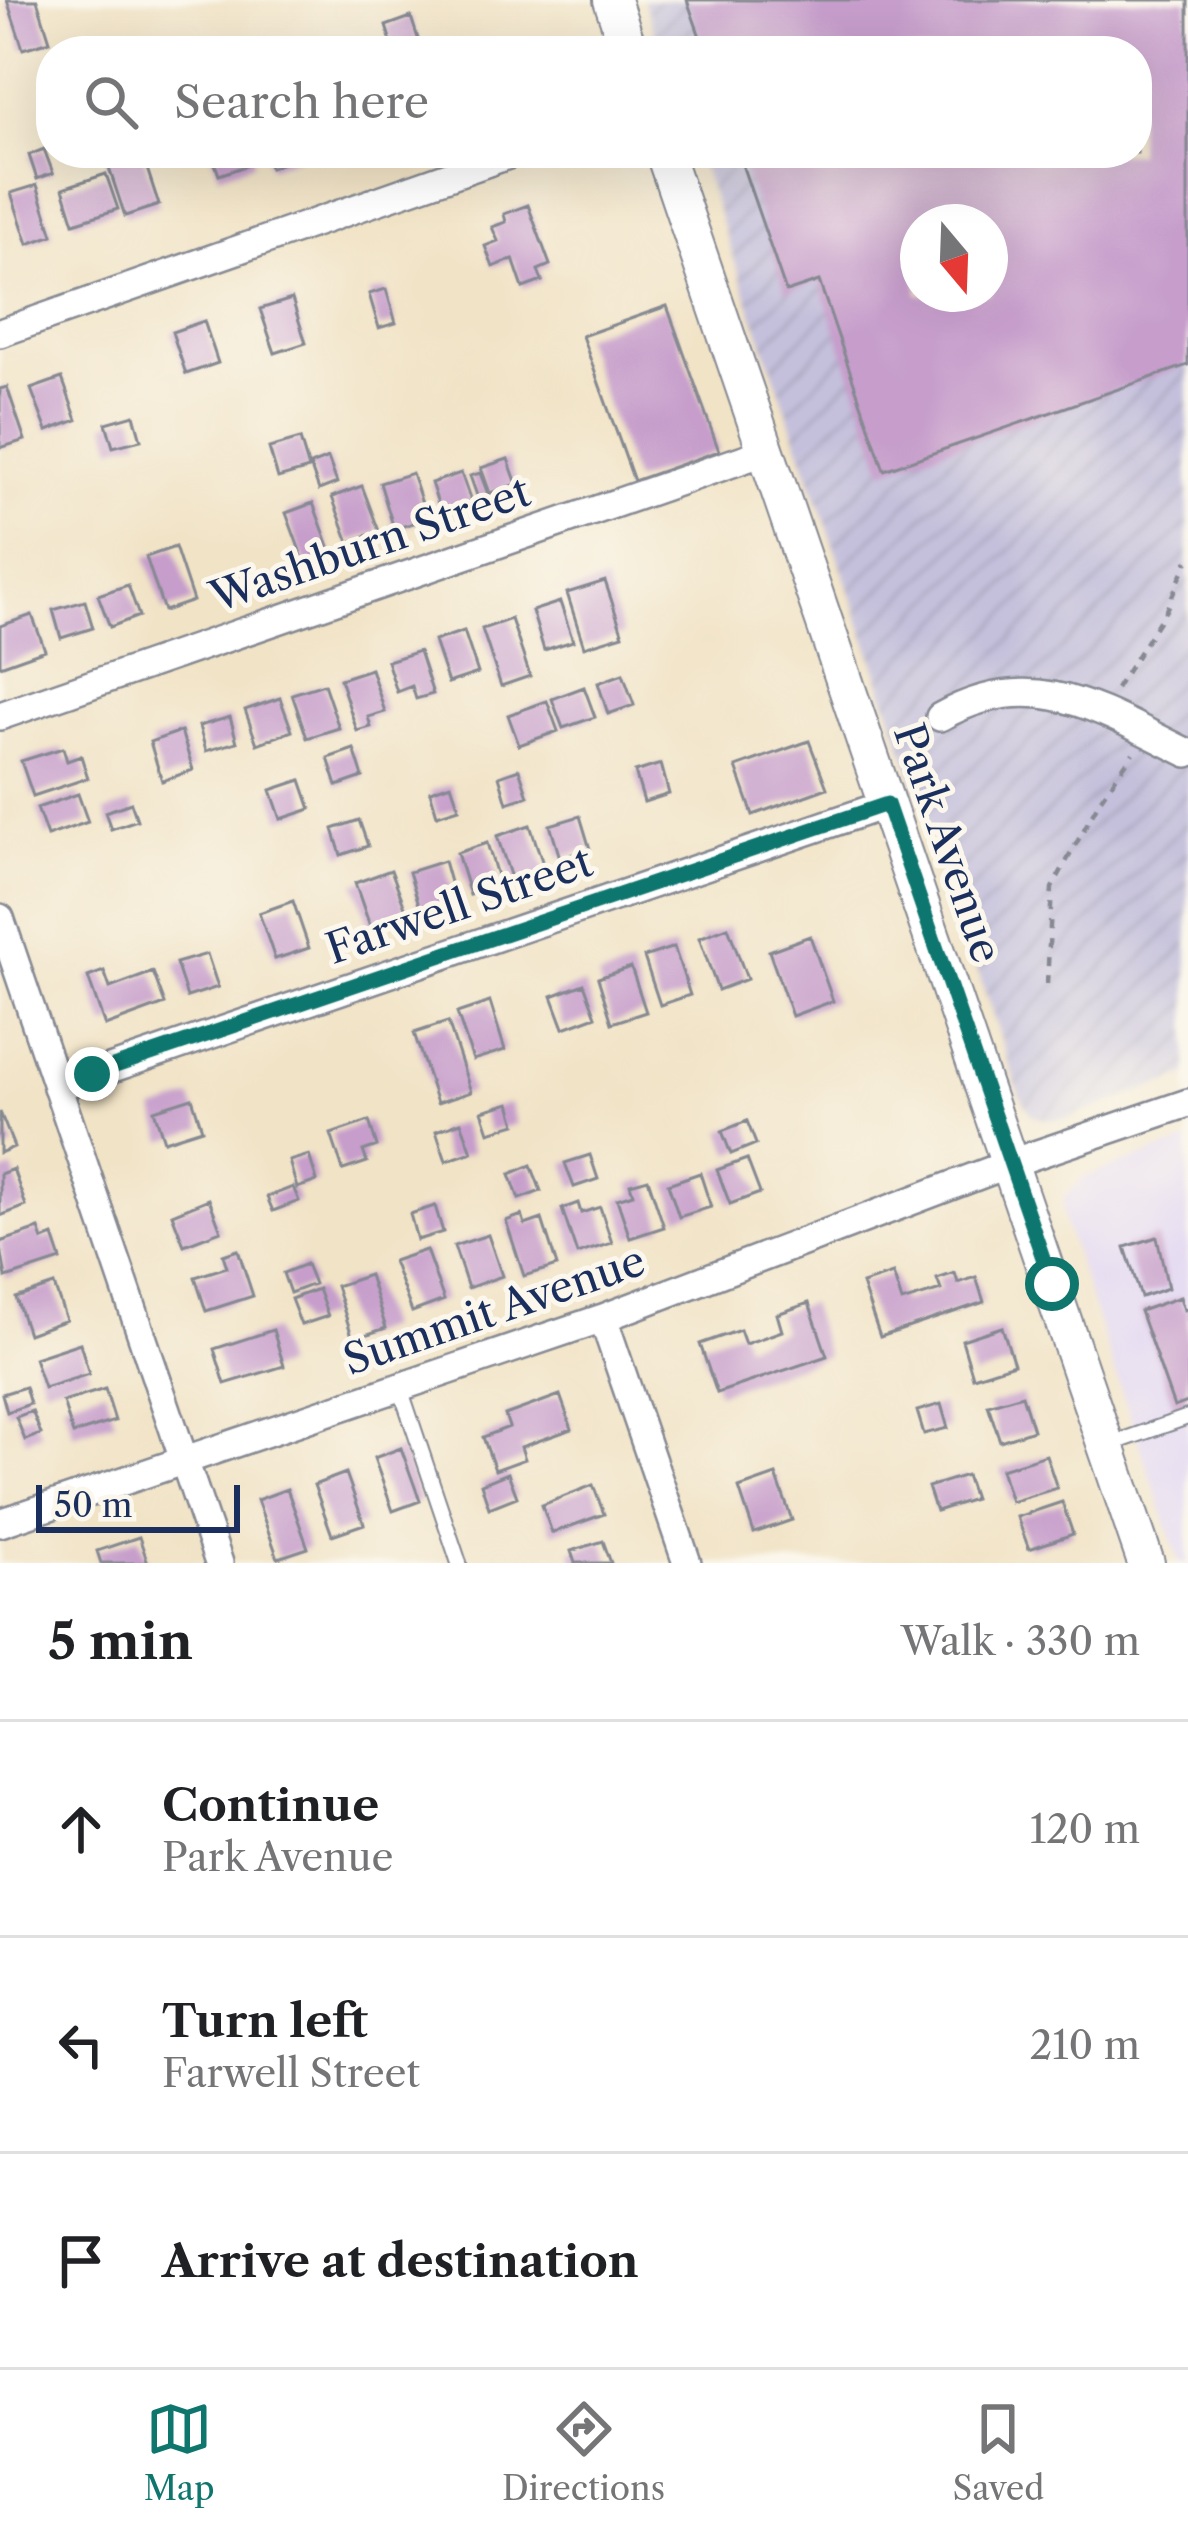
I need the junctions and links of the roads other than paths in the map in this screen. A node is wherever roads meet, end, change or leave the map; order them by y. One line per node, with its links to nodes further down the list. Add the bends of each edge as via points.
1 (612, 0): 2 (street)
2 (624, 36)
3 (471, 168): 5 (street)
4 (669, 168): 6 (street, Park Avenue)
5 (0, 333)
6 (767, 452): 7 (street, Washburn Street); 10 (street, Park Avenue)
7 (0, 716)
8 (940, 716): 9 (street, via 1016,693 1073,698)
9 (1188, 753)
10 (887, 804): 12 (street, Farwell Street); 14 (street, Park Avenue)
11 (0, 919): 12 (street)
12 (57, 1087): 19 (street)
13 (1188, 1103): 14 (street, Summit Avenue)
14 (1011, 1163): 15 (street, Summit Avenue); 18 (street, Park Avenue)
15 (603, 1318): 16 (street, Summit Avenue); 23 (street)
16 (400, 1388): 19 (street, Summit Avenue); 22 (lane)
17 (1188, 1417): 18 (lane)
18 (1106, 1445): 24 (street, Park Avenue)
19 (184, 1461): 20 (street, Summit Avenue); 21 (street)
20 (0, 1523)
21 (219, 1563)
22 (459, 1563)
23 (687, 1563)
24 (1146, 1563)

